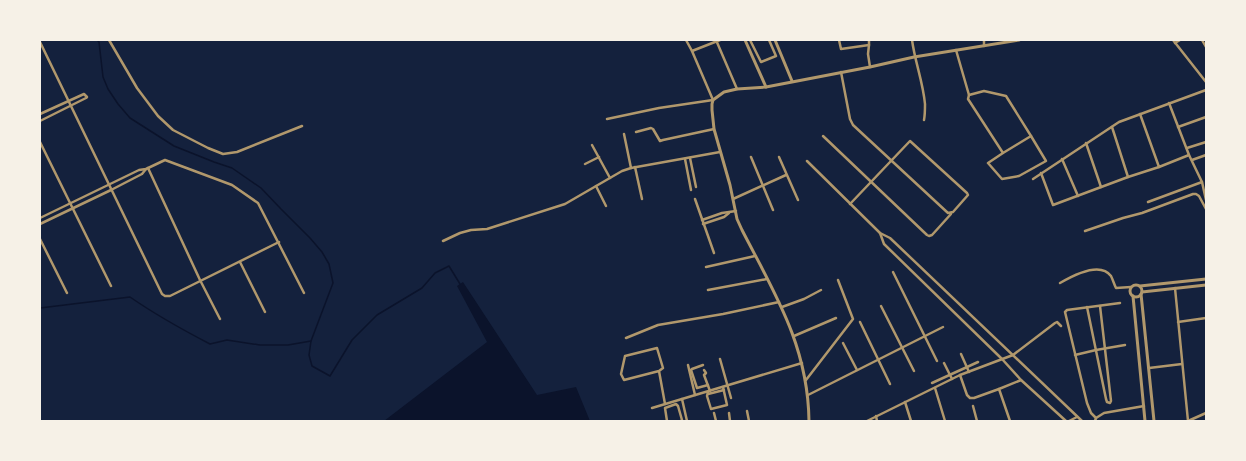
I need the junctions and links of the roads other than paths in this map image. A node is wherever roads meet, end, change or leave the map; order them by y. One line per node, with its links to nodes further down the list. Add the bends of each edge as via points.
1 (109, 40): 41 (street, via 137,88 158,116 173,130 208,148 223,154 237,152)
2 (686, 40): 21 (street)
3 (718, 40): 21 (street); 28 (street)
4 (745, 40): 27 (street)
5 (750, 40): 6 (street, via 761,62 776,56)
6 (769, 40)
7 (775, 40): 25 (street)
8 (840, 40): 17 (street, via 842,49)
9 (869, 40): 17 (street)
10 (912, 40): 22 (street)
11 (984, 40): 18 (street)
12 (1019, 40): 18 (street)
13 (1180, 40): 15 (street)
14 (1202, 40): 19 (street)
15 (1174, 41): 26 (street)
16 (40, 42): 31 (street)
17 (870, 45): 23 (street)
18 (984, 46): 20 (street)
19 (1206, 47)
20 (956, 50): 22 (street); 30 (street)
21 (692, 51): 32 (street)
22 (914, 57): 23 (street); 40 (street, via 925,104)
23 (870, 67): 24 (street)
24 (841, 71): 25 (street); 66 (street, via 853,125)
25 (792, 81): 27 (street)
26 (1206, 82)
27 (766, 87): 28 (street)
28 (737, 89): 32 (street, via 724,92)
29 (1206, 90): 33 (street)
30 (969, 95): 48 (street, via 984,91 1006,96); 55 (street, via 968,99)
31 (68, 100): 34 (street); 34 (street, via 84,94 87,97); 35 (street)
32 (713, 100): 38 (street); 44 (street)
33 (1170, 103): 36 (street); 43 (street)
34 (71, 105): 39 (street); 79 (street)
35 (40, 114)
36 (1140, 114): 42 (street); 69 (street)
37 (1206, 118): 43 (street)
38 (607, 119)
39 (40, 120)
40 (924, 120)
41 (302, 126)
42 (1112, 127): 51 (street); 74 (street)
43 (1178, 127): 53 (street)
44 (714, 129): 45 (street, via 663,140 658,139 651,128); 54 (street)
45 (636, 132)
46 (624, 134): 71 (street)
47 (823, 136): 77 (street)
48 (1031, 136): 55 (street); 55 (street, via 1046,161 1019,176 1002,179 988,163)
49 (40, 142): 93 (street)
50 (1206, 142): 53 (street)
51 (1086, 143): 63 (street); 83 (street)
52 (592, 145): 58 (street)
53 (1187, 148): 56 (street)
54 (720, 152): 61 (street); 89 (street)
55 (1003, 153)
56 (1189, 155): 64 (street); 69 (street)
57 (1206, 155): 64 (street)
58 (599, 156): 67 (street); 75 (street)
59 (751, 157): 80 (street)
60 (779, 157): 73 (street)
61 (690, 158): 62 (street); 82 (street)
62 (685, 159): 68 (street); 85 (street)
63 (1062, 159): 72 (street); 86 (street)
64 (1192, 160): 78 (street)
65 (807, 161): 94 (street)
66 (892, 161): 77 (street); 101 (street, via 948,214); 101 (street, via 910,141 967,193 967,197)
67 (585, 164)
68 (635, 167): 71 (street); 87 (street)
69 (1160, 167): 74 (street)
70 (147, 168): 79 (street); 84 (street, via 142,174); 110 (street, via 165,160 232,185 258,203); 118 (street)
71 (630, 168): 75 (street)
72 (1041, 173): 76 (street); 86 (street, via 1053,205)
73 (786, 175): 80 (street); 90 (street)
74 (1128, 177): 83 (street)
75 (610, 178): 81 (street)
76 (1033, 179)
77 (870, 182): 94 (street); 101 (street, via 929,236)
78 (1202, 182): 91 (street); 92 (street)
79 (109, 185): 84 (street); 93 (street)
80 (763, 185): 89 (street); 98 (street)
81 (596, 186): 95 (street); 109 (street, via 565,204 487,229 460,233)
82 (696, 187)
83 (1101, 187): 86 (street)
84 (112, 190): 96 (street); 118 (street, via 162,294 170,296)
85 (692, 190)
86 (1078, 196)
87 (642, 199)
88 (695, 199): 103 (street)
89 (733, 200): 99 (street)
90 (798, 200)
91 (1206, 200)
92 (1148, 202)
93 (70, 204): 96 (street); 102 (street)
94 (850, 204): 107 (street)
95 (606, 206)
96 (73, 208): 104 (street); 121 (street)
97 (1206, 209): 106 (street, via 1199,196 1193,194)
98 (773, 210)
99 (736, 211): 100 (street); 112 (street, via 742,230)
100 (729, 213): 103 (street); 105 (street)
101 (951, 214)
102 (40, 218)
103 (702, 220): 105 (street)
104 (40, 224)
105 (704, 224): 111 (street)
106 (1085, 231)
107 (880, 233): 155 (street, via 890,238); 158 (street, via 884,244)
108 (40, 239): 130 (street)
109 (443, 241)
110 (279, 242): 113 (street); 128 (street)
111 (714, 253)
112 (756, 256): 114 (street); 116 (street)
113 (240, 262): 118 (street); 138 (street)
114 (706, 268)
115 (893, 272): 147 (street)
116 (767, 279): 126 (street); 132 (street)
117 (1206, 279): 122 (street)
118 (200, 280): 141 (street)
119 (838, 280): 177 (street, via 853,319)
120 (1060, 283): 124 (street, via 1085,271 1104,271 1110,276 1116,288)
121 (111, 286)
122 (1140, 286): 124 (street, via 1135,285); 129 (street)
123 (1206, 286): 125 (street)
124 (1131, 288): 131 (street)
125 (1175, 288): 129 (street); 143 (street)
126 (708, 290)
127 (821, 290): 136 (street)
128 (304, 293)
129 (1142, 293): 131 (street, via 1137,297); 168 (street)
130 (67, 294)
131 (1133, 296): 194 (street)
132 (779, 302): 136 (street); 148 (street, via 658,325)
133 (1120, 303): 135 (street)
134 (881, 306): 151 (street)
135 (1100, 306): 137 (street); 152 (street)
136 (782, 307): 146 (street)
137 (1087, 307): 153 (street); 156 (street, via 1065,312)
138 (265, 312)
139 (836, 318): 146 (street)
140 (1206, 318): 143 (street)
141 (220, 319)
142 (860, 322): 159 (street)
143 (1178, 322): 164 (street)
144 (1061, 326): 155 (street, via 1055,323)
145 (943, 327): 147 (street)
146 (794, 336): 162 (street)
147 (924, 336): 151 (street); 160 (street)
148 (626, 338)
149 (843, 342): 170 (street)
150 (1125, 345): 152 (street)
151 (902, 347): 159 (street); 172 (street)
152 (1105, 348): 153 (street); 153 (street, via 1110,403 1106,399)
153 (1096, 350): 156 (street)
154 (961, 354): 167 (street)
155 (1013, 355): 158 (street); 203 (street)
156 (1076, 355): 204 (street, via 1090,413)
157 (720, 358): 182 (street)
158 (1002, 359): 173 (street); 178 (street)
159 (878, 360): 170 (street); 180 (street)
160 (937, 361)
161 (978, 362): 167 (street)
162 (802, 363): 177 (street); 182 (street)
163 (944, 363): 174 (street)
164 (1182, 364): 168 (street); 223 (street)
165 (688, 365): 187 (street)
166 (703, 365): 181 (street, via 691,370 697,388)
167 (967, 367): 173 (street); 174 (street)
168 (1149, 368): 222 (street)
169 (704, 370): 181 (street)
170 (857, 370): 188 (street)
171 (659, 371): 171 (street, via 663,368 656,348 625,356 621,374 624,380); 192 (street)
172 (914, 371)
173 (969, 372): 175 (street)
174 (950, 375): 176 (street); 179 (street)
175 (960, 375): 176 (street); 185 (street, via 970,398)
176 (952, 379): 183 (street)
177 (806, 380): 188 (street)
178 (1021, 380): 185 (street); 218 (street)
179 (932, 383)
180 (890, 384)
181 (708, 385): 186 (street)
182 (727, 386): 184 (street); 189 (street)
183 (935, 388): 191 (street); 215 (street)
184 (723, 389): 186 (street); 186 (street, via 727,405 711,409 707,396)
185 (1000, 389): 217 (street)
186 (709, 392): 187 (street)
187 (696, 395): 190 (street)
188 (808, 395): 211 (street)
189 (731, 398)
190 (682, 399): 192 (street); 196 (street)
191 (905, 402): 202 (street); 214 (street)
192 (665, 404): 195 (street)
193 (973, 406): 216 (street)
194 (1144, 406): 204 (street, via 1104,414); 221 (street)
195 (652, 408)
196 (684, 408): 197 (street); 207 (street)
197 (679, 410): 205 (street, via 676,404 666,407); 206 (street)
198 (747, 411): 210 (street)
199 (714, 413): 208 (street)
200 (729, 413): 209 (street)
201 (1206, 413): 223 (street)
202 (876, 416): 212 (street); 213 (street)
203 (1077, 417): 219 (street); 220 (street)
204 (1096, 420)
205 (667, 421)
206 (681, 421)
207 (687, 421)
208 (716, 421)
209 (730, 421)
210 (749, 421)
211 (809, 421)
212 (868, 421)
213 (877, 421)
214 (911, 421)
215 (945, 421)
216 (977, 421)
217 (1010, 421)
218 (1066, 421)
219 (1069, 421)
220 (1082, 421)
221 (1145, 421)
222 (1154, 421)
223 (1188, 421)

